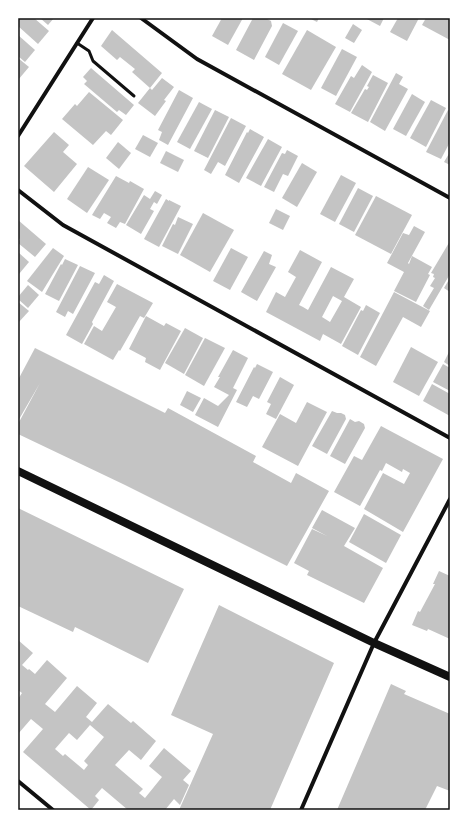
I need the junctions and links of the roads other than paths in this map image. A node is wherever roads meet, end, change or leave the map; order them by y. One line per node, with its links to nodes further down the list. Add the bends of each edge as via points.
1 (93, 18): 3 (street)
2 (141, 18): 7 (street, via 197,59)
3 (77, 43): 4 (lane, via 89,51 93,61); 5 (street)
4 (134, 96)
5 (18, 136)
6 (18, 190): 8 (street, via 63,226)
7 (450, 198)
8 (450, 438)
9 (18, 471): 11 (main road)
10 (450, 499): 11 (street)
11 (374, 643): 12 (main road); 15 (street)
12 (450, 677)
13 (18, 781): 14 (street)
14 (53, 810)
15 (301, 810)

